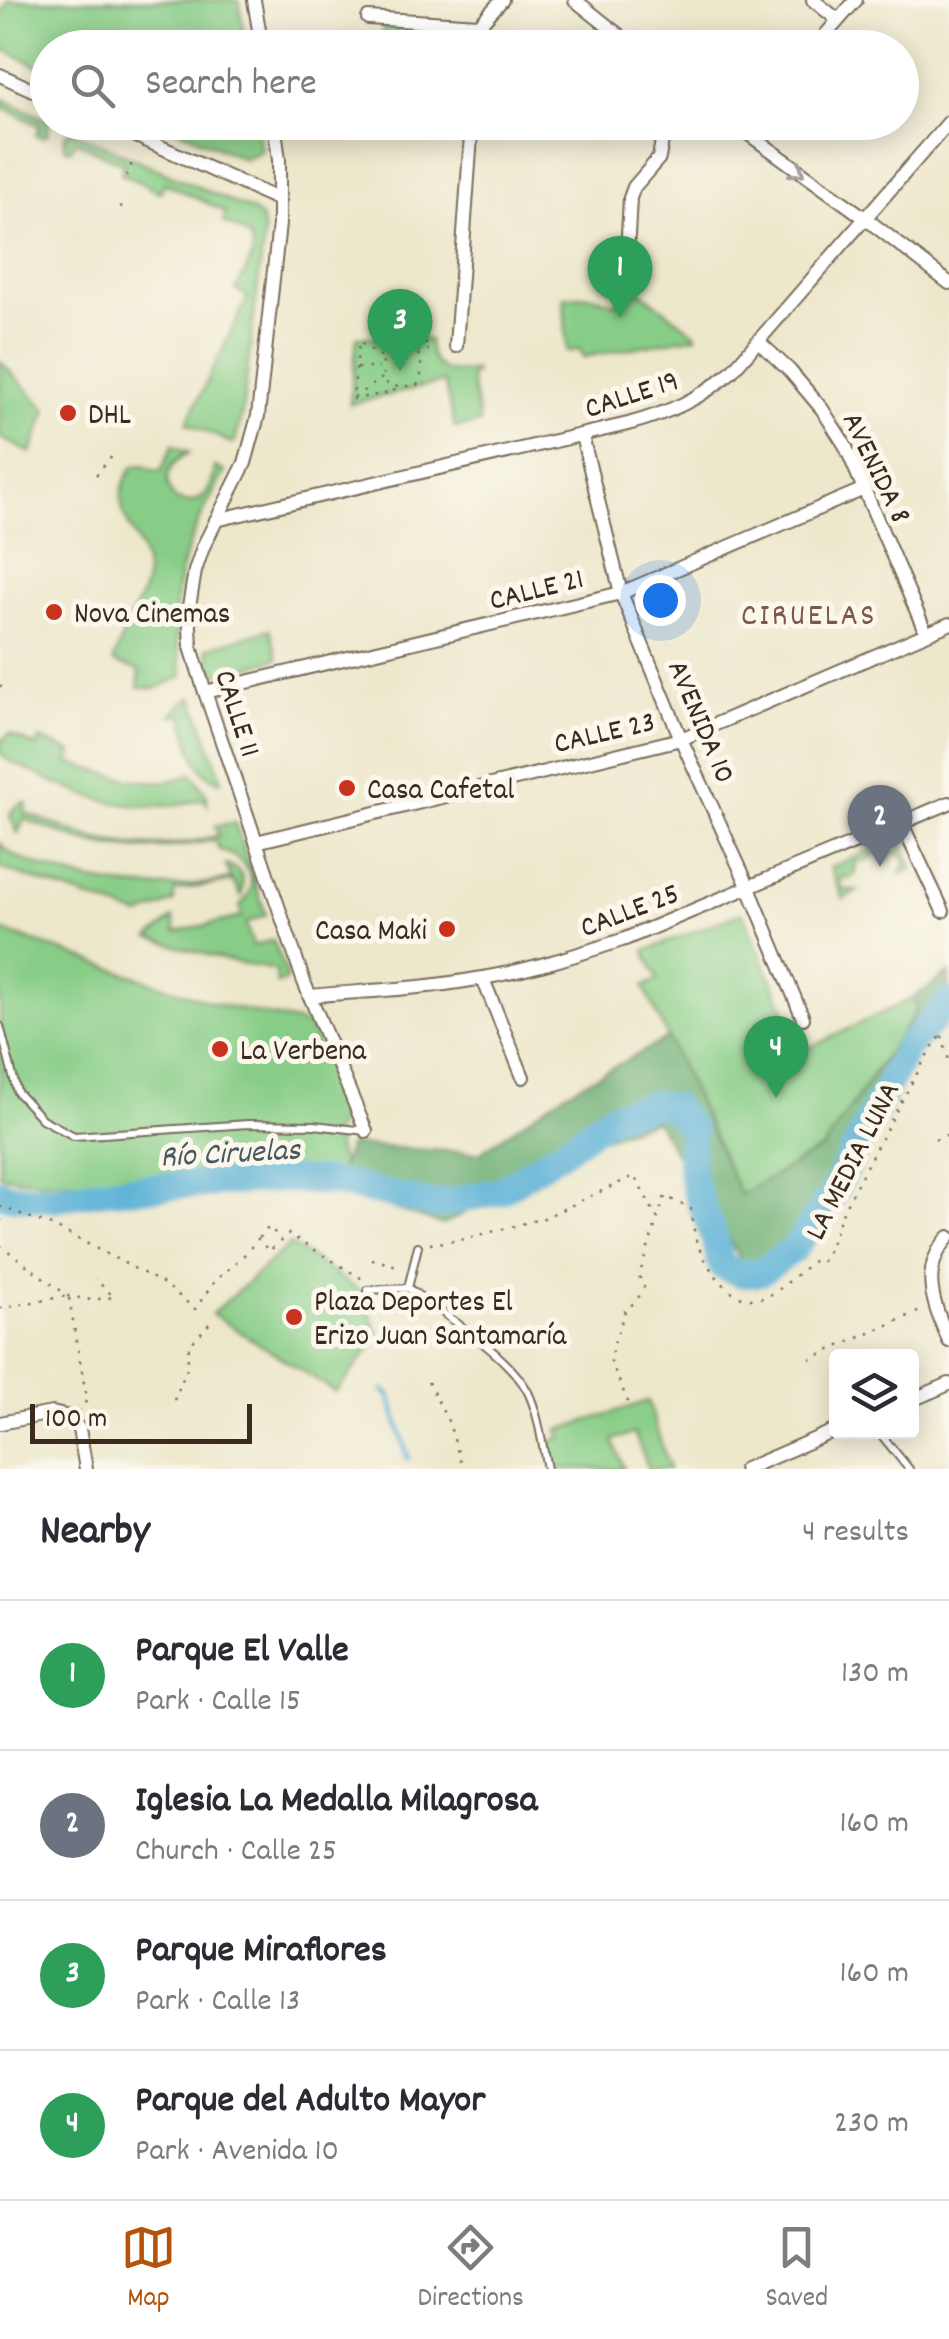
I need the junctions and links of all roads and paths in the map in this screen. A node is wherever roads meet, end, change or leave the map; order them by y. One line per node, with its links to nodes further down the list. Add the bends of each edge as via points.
1 (254, 0): 9 (street)
2 (502, 0): 8 (street)
3 (575, 0): 11 (street)
4 (813, 0): 7 (street)
5 (856, 0): 7 (street)
6 (368, 18): 8 (street)
7 (838, 20): 12 (street)
8 (478, 25): 10 (street)
9 (259, 30)
10 (478, 30)
11 (612, 30)
12 (829, 30)
13 (0, 75): 14 (street)
14 (30, 88)
15 (949, 122): 26 (street, CALLE 19)
16 (146, 140): 23 (street)
17 (276, 140): 23 (street, CALLE 11)
18 (471, 140): 31 (street)
19 (662, 140): 27 (street, via 660,158 630,198 627,254)
20 (761, 140): 26 (street, one-way to 26)
21 (134, 159): 22 (path)
22 (126, 176)
23 (279, 200): 45 (street, CALLE 11, via 255,432)
24 (120, 206): 25 (path)
25 (128, 210)
26 (865, 218): 28 (street); 29 (street, CALLE 19)
27 (617, 275)
28 (949, 284)
29 (758, 341): 41 (street, CALLE 19, via 692,400); 44 (street, AVENIDA 8, via 822,408)
30 (429, 344): 33 (path, via 402,342)
31 (456, 346)
32 (429, 350): 34 (path)
33 (401, 352): 34 (path); 35 (path)
34 (416, 352): 39 (path, via 422,378)
35 (383, 358): 36 (path, via 359,342); 37 (path)
36 (356, 368): 37 (path); 40 (path)
37 (382, 368): 38 (path)
38 (382, 378): 39 (path); 40 (path)
39 (394, 388): 40 (path)
40 (353, 398)
41 (582, 436): 45 (street, CALLE 19); 46 (street, AVENIDA 10)
42 (114, 454): 43 (path)
43 (96, 476)
44 (864, 490): 46 (street, CALLE 21); 48 (street, AVENIDA 8)
45 (216, 520): 51 (street, CALLE 11, via 189,606 191,647)
46 (621, 593): 51 (street, CALLE 21); 52 (street, AVENIDA 10)
47 (949, 624): 48 (street, CALLE 23)
48 (926, 633): 52 (street, CALLE 23)
49 (4, 679): 50 (path)
50 (0, 688)
51 (205, 692): 55 (street, CALLE 11)
52 (682, 738): 55 (street, CALLE 23); 56 (street, AVENIDA 10)
53 (949, 803): 54 (street, CALLE 25)
54 (902, 824): 56 (street, CALLE 25); 57 (street)
55 (256, 842): 59 (street, CALLE 11)
56 (749, 888): 58 (street, CALLE 25, via 626,939); 60 (street, AVENIDA 10)
57 (943, 911)
58 (483, 978): 59 (street, CALLE 25); 63 (street)
59 (309, 996): 64 (street, CALLE 11)
60 (803, 1018)
61 (0, 1026): 64 (lane, via 17,1092 42,1120 74,1136 248,1124)
62 (949, 1061): 68 (path, LA MEDIA LUNA, via 942,1035 860,1178 822,1261 813,1260 769,1296 744,1298 719,1281 698,1245 691,1210 665,1196)
63 (523, 1077)
64 (366, 1132)
65 (949, 1134): 66 (path)
66 (935, 1139)
67 (0, 1206): 70 (path, via 166,1285 195,1309)
68 (658, 1220): 73 (path, via 634,1176 544,1218); 89 (path, via 639,1276 644,1287 625,1311 612,1349)
69 (949, 1236): 80 (street, via 932,1266)
70 (258, 1239): 71 (path, via 269,1227); 71 (path, via 269,1252)
71 (282, 1240): 77 (path, via 289,1234)
72 (0, 1246): 79 (path)
73 (418, 1246): 78 (lane)
74 (372, 1259): 75 (path)
75 (412, 1270)
76 (96, 1279): 79 (path, via 114,1297)
77 (368, 1286): 78 (lane)
78 (408, 1288): 96 (lane, via 522,1382)
79 (68, 1296): 81 (path); 90 (path, via 86,1400)
80 (934, 1305): 83 (street); 84 (path)
81 (0, 1308)
82 (210, 1323): 88 (path, via 189,1346)
83 (949, 1341)
84 (810, 1359)
85 (428, 1382): 95 (path)
86 (949, 1384): 87 (street)
87 (919, 1397)
88 (174, 1400)
89 (628, 1402)
90 (69, 1417): 91 (street, via 52,1413); 94 (street, via 79,1429)
91 (0, 1423)
92 (829, 1433): 97 (street)
93 (885, 1439): 98 (lane)
94 (86, 1469)
95 (463, 1469)
96 (547, 1469)
97 (745, 1469)
98 (909, 1469)

